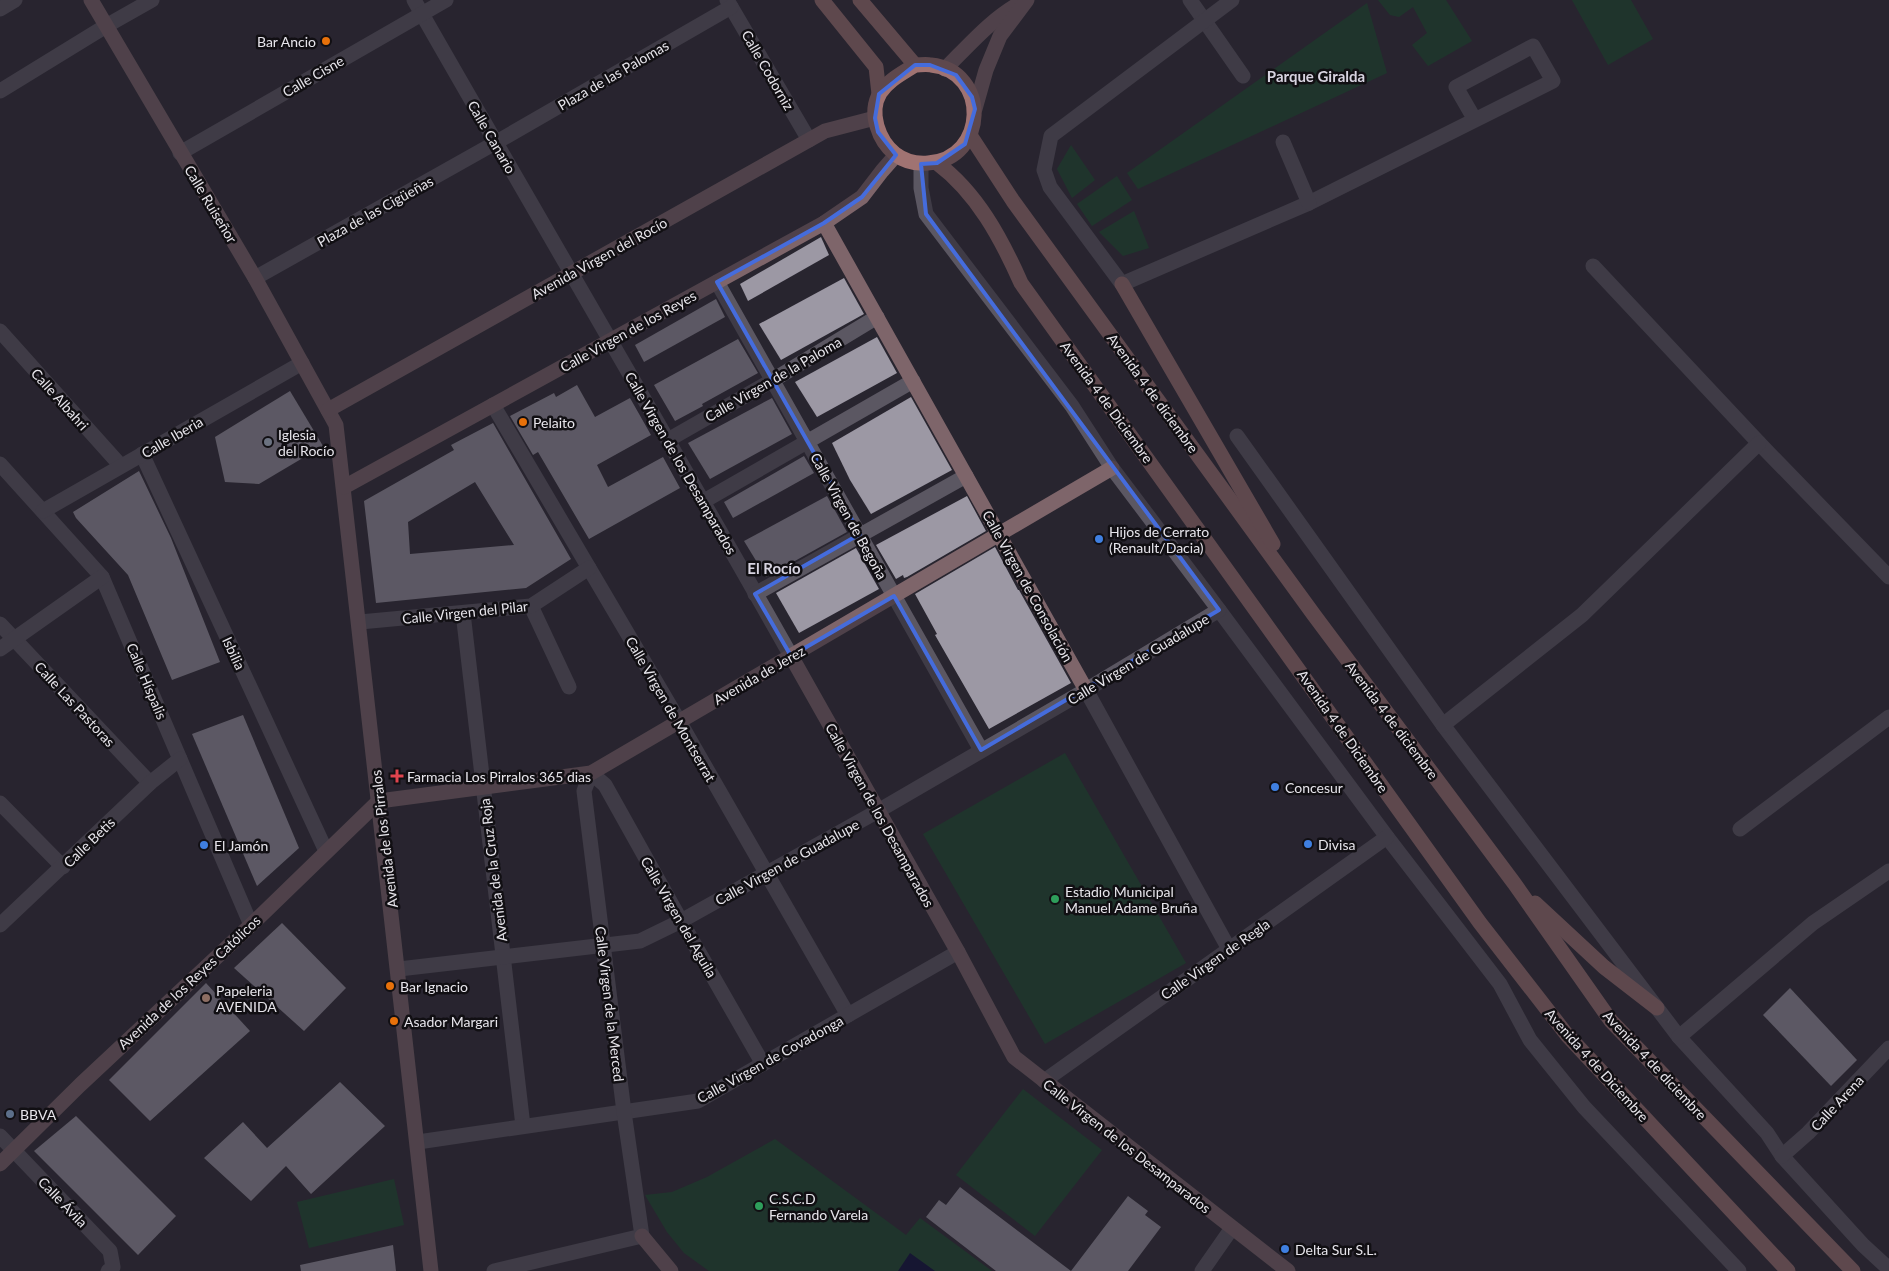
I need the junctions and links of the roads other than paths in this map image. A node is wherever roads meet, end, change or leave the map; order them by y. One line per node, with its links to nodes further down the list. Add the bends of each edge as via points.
1 (15, 0): 12 (street)
2 (91, 0): 15 (street, Calle Ruiseñor)
3 (152, 0): 15 (street)
4 (414, 0): 13 (street, Calle Canario)
5 (446, 0): 13 (street, Calle Cisne)
6 (822, 0): 20 (main road, via 876,67)
7 (860, 0): 16 (main road)
8 (1026, 0): 17 (street, via 1006,10); 21 (street, via 1000,36)
9 (1190, 0): 14 (street)
10 (1232, 0): 14 (street)
11 (729, 3): 25 (street, Calle Codorniz); 27 (street, Plaza de las Palomas)
12 (0, 9)
13 (422, 14): 27 (street, Calle Canario); 28 (street, Calle Cisne)
14 (1204, 20): 18 (street); 38 (street, via 1051,136 1044,170 1050,187)
15 (106, 26): 19 (street); 28 (street, Calle Ruiseñor)
16 (915, 65): 17 (main road); 20 (main road, via 889,82)
17 (945, 69): 21 (main road, via 966,85)
18 (1243, 76)
19 (0, 91)
20 (879, 94): 22 (main road)
21 (975, 109): 24 (main road)
22 (875, 118): 25 (street, Avenida Virgen del Rocío, via 825,131); 29 (main road, via 878,132)
23 (1475, 120): 23 (street, via 1553,81 1533,46 1456,87); 32 (street)
24 (970, 136): 30 (main road, via 959,150); 69 (main road, Avenida 4 de diciembre, via 1013,201)
25 (809, 140): 35 (street, Avenida Virgen del Rocío)
26 (1283, 142): 32 (street)
27 (496, 143): 35 (street, Calle Canario); 36 (street, Plaza de las Cigüeñas)
28 (180, 153): 36 (street, Calle Ruiseñor)
29 (896, 155): 31 (main road); 33 (street, Calle Virgen de los Reyes, via 862,197)
30 (937, 163): 31 (main road); 126 (main road, Avenida 4 de Diciembre, via 958,180 985,215 1005,246 1021,283 1486,930 1567,1035)
31 (921, 164): 54 (street, via 926,214 1072,406)
32 (1309, 203): 38 (street)
33 (824, 223): 37 (street, Calle Virgen de los Reyes); 39 (street, Calle Virgen de Consolación)
34 (1593, 266): 50 (street)
35 (570, 274): 41 (street, Calle Virgen de los Desamparados); 46 (street, Avenida Virgen del Rocío)
36 (255, 278): 42 (street, Calle Ruiseñor)
37 (718, 282): 41 (street, Calle Virgen de los Reyes); 43 (street, Calle Virgen de Begoña)
38 (1122, 284): 69 (main road)
39 (877, 317): 43 (street, Calle Virgen de la Paloma); 44 (street, Calle Virgen de Consolación)
40 (0, 331): 53 (street, Calle Albahri)
41 (611, 340): 45 (street, Calle Virgen de los Reyes); 48 (street, Calle Virgen de los Desamparados)
42 (302, 364): 46 (street, Calle Ruiseñor); 51 (street, Calle Iberia)
43 (773, 380): 48 (street, Calle Virgen de la Paloma); 49 (street, Calle Virgen de Begoña)
44 (913, 381): 49 (street); 55 (street, Calle Virgen de Consolación)
45 (493, 405): 56 (street, Calle Virgen de los Reyes); 61 (street, Calle Virgen de Montserrat)
46 (328, 410): 56 (street, Avenida de los Pirralos, via 336,425)
47 (1237, 436): 79 (street)
48 (668, 440): 57 (street, Calle Virgen de los Desamparados)
49 (807, 442): 57 (street); 59 (street, Calle Virgen de Begoña)
50 (1759, 443): 63 (street); 79 (street, via 1582,615)
51 (142, 454): 53 (street, Calle Iberia); 90 (street, Isbilia)
52 (0, 464): 58 (street, Calle Híspalis)
53 (121, 466): 58 (street, Calle Iberia)
54 (1112, 468): 60 (street, Avenida de Jerez); 67 (street)
55 (966, 476): 59 (street); 60 (street, Calle Virgen de Consolación)
56 (344, 487): 70 (street, Avenida de los Pirralos)
57 (704, 502): 64 (street, Calle Virgen de los Desamparados)
58 (43, 511): 62 (street, Calle Híspalis)
59 (860, 534): 64 (street); 65 (street, Calle Virgen de Begoña)
60 (999, 535): 65 (street, Avenida de Jerez); 76 (street, Calle Virgen de Consolación)
61 (589, 568): 66 (street, Calle Virgen del Pilar); 78 (street, Calle Virgen de Montserrat)
62 (102, 577): 72 (street); 81 (street, Calle Híspalis)
63 (1889, 577)
64 (755, 594): 74 (street, Calle Virgen de los Desamparados)
65 (894, 596): 74 (street, Avenida de Jerez); 80 (street, Calle Virgen de Begoña)
66 (531, 606): 68 (street, Calle Virgen del Pilar); 75 (street)
67 (1219, 610): 76 (street, Calle Virgen de Guadalupe); 89 (street)
68 (463, 613): 70 (street, Calle Virgen del Pilar); 84 (street, Avenida de la Cruz Roja)
69 (1314, 614): 94 (main road, Avenida 4 de diciembre)
70 (360, 622): 85 (street, Avenida de los Pirralos)
71 (0, 624): 72 (street, Calle Las Pastoras)
72 (15, 639): 73 (street); 83 (street, Calle Las Pastoras)
73 (0, 649)
74 (791, 656): 78 (street, Avenida de Jerez); 87 (street, Calle Virgen de los Desamparados)
75 (569, 687)
76 (1086, 690): 80 (street, Calle Virgen de Guadalupe); 99 (street, Calle Virgen de Consolación)
77 (1889, 717): 88 (street)
78 (679, 721): 82 (street, Avenida de Jerez); 93 (street, Calle Virgen de Montserrat)
79 (1443, 725): 103 (street)
80 (981, 750): 87 (street, Calle Virgen de Guadalupe)
81 (180, 759): 83 (street, Calle Betis); 97 (street, Calle Híspalis)
82 (591, 773): 84 (street, Avenida de Jerez); 95 (street, Calle Virgen del Aguila, via 605,785); 98 (street, Calle Virgen de la Merced, via 584,791)
83 (150, 783): 91 (street, Calle Betis)
84 (483, 787): 85 (street, Avenida de Jerez); 101 (street, Avenida de la Cruz Roja)
85 (379, 801): 90 (street, Avenida de los Reyes Católicos); 102 (street, Avenida de los Pirralos)
86 (0, 802): 91 (street)
87 (878, 811): 93 (street, Calle Virgen de Guadalupe); 100 (street, Calle Virgen de los Desamparados)
88 (1740, 829)
89 (1387, 837): 99 (street, Calle Virgen de Regla); 125 (street, via 1500,984 1530,1040 1584,1106)
90 (326, 851): 97 (street, Avenida de los Reyes Católicos)
91 (63, 867): 96 (street, Calle Betis)
92 (1889, 871): 105 (street, via 1813,923)
93 (765, 874): 95 (street, Calle Virgen de Guadalupe); 104 (street, Calle Virgen de Montserrat)
94 (1512, 881): 103 (main road, via 1604,967); 127 (main road, Avenida 4 de diciembre, via 1611,1021)
95 (681, 921): 98 (street, Calle Virgen de Guadalupe, via 640,941); 107 (street, Calle Virgen del Aguila)
96 (0, 925)
97 (251, 926): 113 (street, Avenida de los Reyes Católicos)
98 (602, 945): 101 (street, Calle Virgen de Guadalupe); 109 (street, Calle Virgen de la Merced)
99 (1229, 949): 108 (street, Calle Virgen de Regla)
100 (958, 952): 104 (street, Calle Virgen de Covadonga); 108 (street, Calle Virgen de los Desamparados, via 1014,1057)
101 (503, 957): 102 (street, Calle Virgen de Guadalupe); 110 (street, Avenida de la Cruz Roja)
102 (398, 969): 112 (street, Avenida de los Pirralos)
103 (1657, 1008): 105 (street)
104 (848, 1015): 107 (street, Calle Virgen de Covadonga)
105 (1678, 1037): 114 (street, via 1767,1133)
106 (1889, 1048): 114 (street, Calle Arena)
107 (763, 1064): 109 (street, Calle Virgen de Covadonga, via 698,1101)
108 (1044, 1081): 116 (street, Calle Virgen de los Desamparados)
109 (624, 1112): 110 (street, Calle Virgen de Covadonga); 117 (street, Calle Virgen de la Merced)
110 (523, 1126): 112 (street, Calle Virgen de Covadonga)
111 (0, 1136): 113 (street, Calle Ávila)
112 (418, 1142): 120 (street, Avenida de los Pirralos)
113 (14, 1150): 115 (street, Avenida de los Reyes Católicos); 119 (street, Calle Ávila, via 110,1251 113,1267)
114 (1782, 1156): 118 (street)
115 (0, 1164)
116 (1232, 1228): 123 (street); 124 (street, Calle Virgen de los Desamparados)
117 (642, 1236): 121 (street); 122 (street)
118 (1889, 1269)
119 (108, 1271)
120 (431, 1271)
121 (494, 1271)
122 (672, 1271)
123 (1202, 1271)
124 (1288, 1271)
125 (1739, 1271)
126 (1788, 1271)
127 (1853, 1271)

